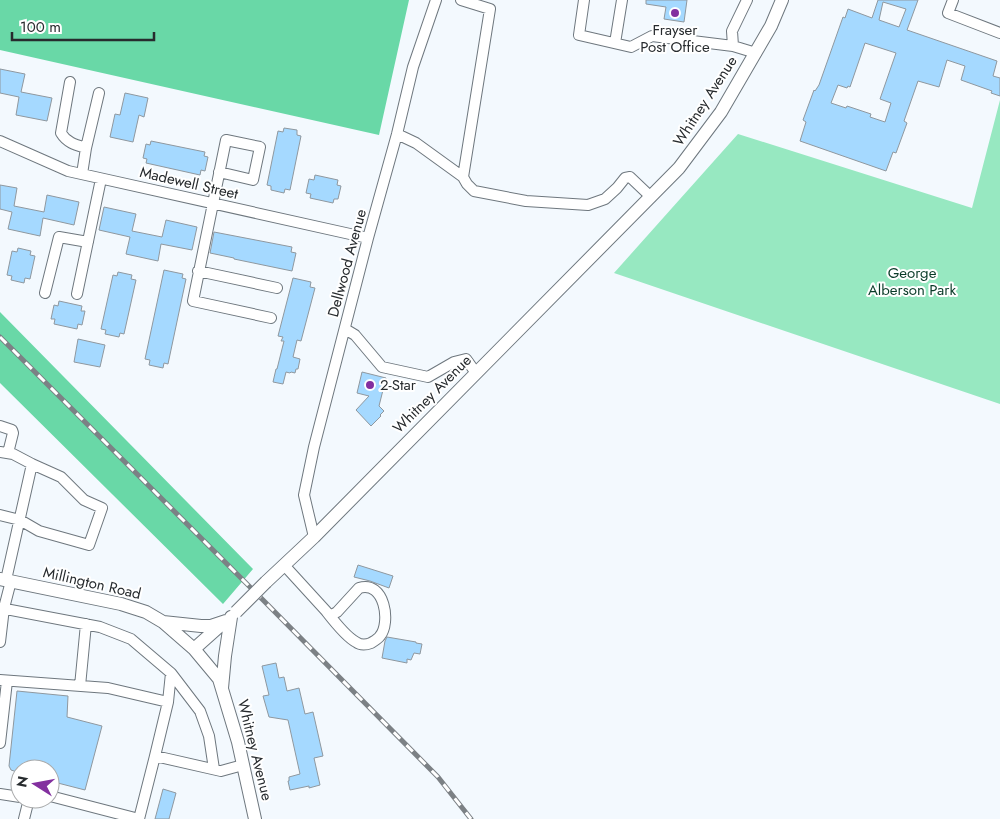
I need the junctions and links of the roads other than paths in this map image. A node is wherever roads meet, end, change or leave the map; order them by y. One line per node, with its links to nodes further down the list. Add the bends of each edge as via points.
1 (436, 0): 14 (street, Dellwood Avenue, via 413,67)
2 (460, 0): 19 (street, via 490,9)
3 (584, 0): 9 (street, via 579,35)
4 (622, 0): 9 (street)
5 (747, 0): 10 (street, via 732,31)
6 (782, 0): 11 (main road, Whitney Avenue)
7 (953, 0): 8 (street, via 948,13)
8 (1000, 33)
9 (615, 43): 10 (street, via 631,47 652,36)
10 (733, 46): 11 (street)
11 (756, 53): 21 (main road, Whitney Avenue, via 721,112 679,168)
12 (70, 82): 16 (street, via 61,133 70,143)
13 (99, 93): 16 (street)
14 (397, 134): 19 (street, via 416,143); 23 (street, Dellwood Avenue)
15 (3, 143): 18 (street, Madewell Street)
16 (86, 148): 18 (street)
17 (219, 172): 17 (street, via 226,140 260,147 252,180); 22 (street)
18 (82, 174): 20 (street, Madewell Street)
19 (463, 176): 21 (street, via 474,191 526,201 588,205 605,199 630,177)
20 (101, 178): 22 (street, Madewell Street); 24 (street)
21 (651, 197): 31 (main road, Whitney Avenue)
22 (212, 203): 23 (street, Madewell Street); 25 (street)
23 (368, 238): 30 (street, Dellwood Avenue)
24 (88, 242): 27 (street, via 59,237); 28 (street)
25 (198, 271): 26 (street); 29 (street, via 192,300)
26 (277, 288)
27 (45, 292)
28 (78, 294)
29 (271, 318)
30 (345, 329): 31 (street, via 356,334 382,367 428,377 466,359); 37 (street, Dellwood Avenue, via 304,495)
31 (476, 373): 37 (main road, Whitney Avenue)
32 (0, 426): 33 (street, via 13,433)
33 (4, 452): 34 (street)
34 (32, 464): 36 (street); 36 (street, via 62,477 84,500 102,508 89,545 39,531)
35 (0, 515): 36 (street)
36 (20, 520): 39 (street)
37 (314, 537): 38 (main road, Whitney Avenue)
38 (284, 565): 41 (main road, Whitney Avenue, bridge); 42 (street)
39 (6, 580): 40 (street); 43 (main road, Millington Road, via 121,604)
40 (2, 608): 44 (street); 45 (street)
41 (231, 616): 43 (main road, via 210,626); 46 (main road, Whitney Avenue); 50 (main road)
42 (330, 616): 42 (street, via 356,643 374,642 383,631 385,620 382,596 364,586)
43 (163, 622): 46 (main road, Millington Road)
44 (86, 624): 47 (street, via 131,639); 49 (street)
45 (0, 642)
46 (194, 649): 50 (main road, Whitney Avenue, via 219,679)
47 (171, 673): 51 (street); 55 (street, via 200,710 210,736)
48 (3, 680): 49 (street); 52 (street)
49 (80, 686): 51 (street, via 108,688)
50 (222, 691): 54 (main road, Whitney Avenue)
51 (168, 702): 53 (street)
52 (0, 743)
53 (155, 756): 55 (street); 58 (street)
54 (243, 765): 55 (street, via 221,771); 59 (main road, Whitney Avenue)
55 (214, 769)
56 (60, 799): 57 (street)
57 (118, 816): 58 (street)
58 (139, 819)
59 (255, 819)

